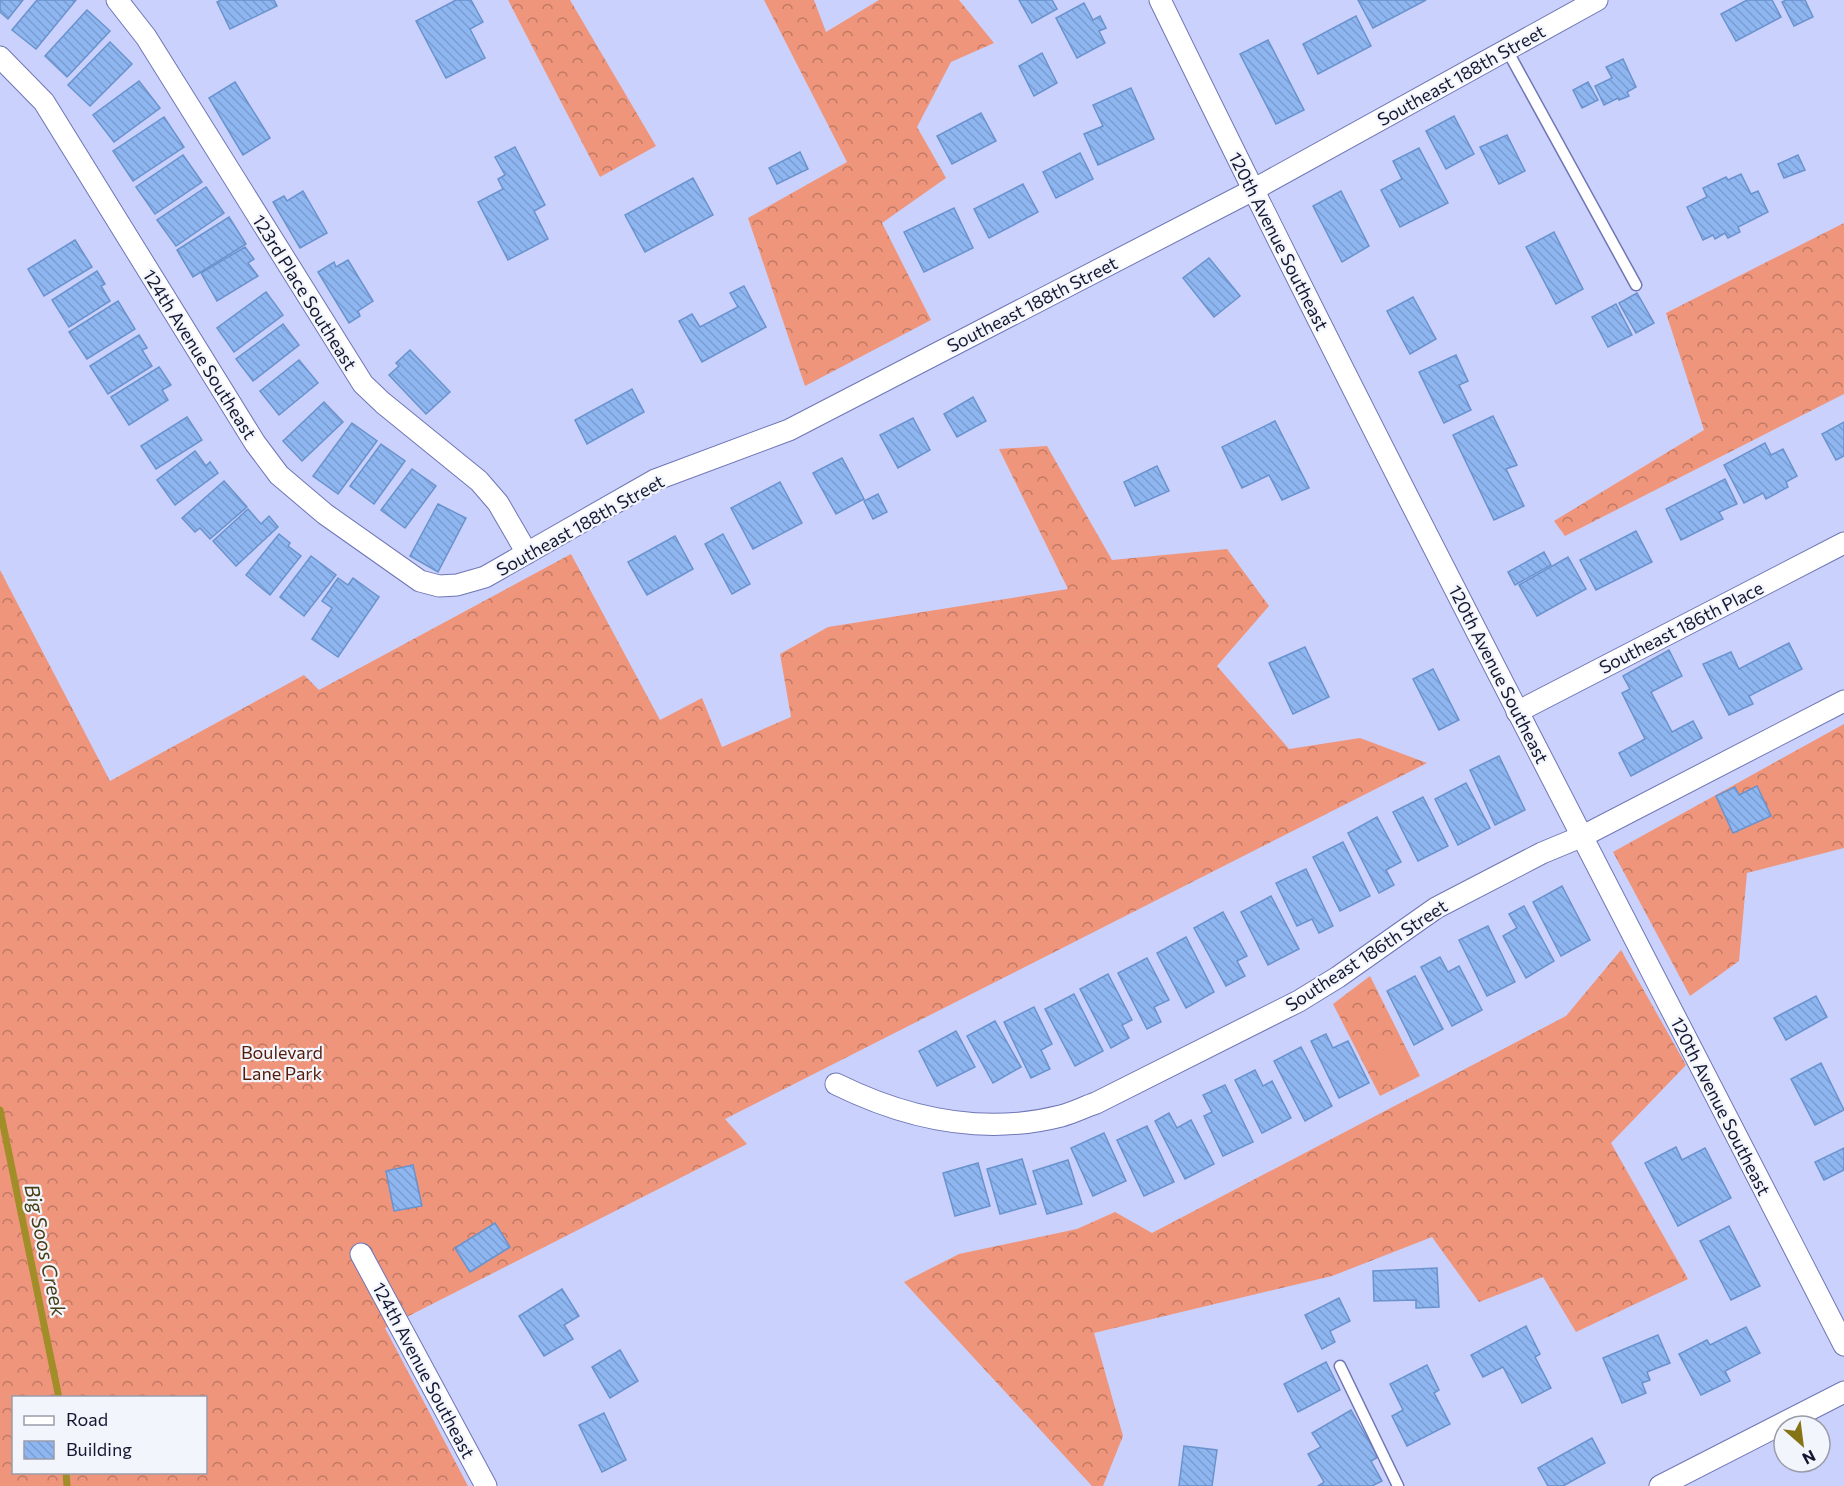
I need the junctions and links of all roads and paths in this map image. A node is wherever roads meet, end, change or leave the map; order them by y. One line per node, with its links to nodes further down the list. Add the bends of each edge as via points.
1 (117, 0): 9 (street, 123rd Place Southeast, via 146,37 363,384 479,481 498,503)
2 (1160, 0): 6 (street, 120th Avenue Southeast)
3 (1597, 0): 4 (street, Southeast 188th Street)
4 (1507, 50): 6 (street, Southeast 188th Street); 7 (lane)
5 (0, 57): 10 (street, 124th Avenue Southeast, via 44,102 255,443 279,475 325,514 420,581)
6 (1253, 190): 9 (street, Southeast 188th Street, via 789,430 655,480); 12 (street, 120th Avenue Southeast)
7 (1636, 285)
8 (1844, 543): 12 (street, Southeast 186th Place)
9 (527, 553): 10 (street, Southeast 188th Street, via 486,577)
10 (457, 585)
11 (1844, 701): 13 (street, Southeast 186th Street)
12 (1517, 712): 13 (street, 120th Avenue Southeast)
13 (1583, 836): 14 (street, Southeast 186th Street, via 1436,908 1299,1001 1096,1103 1061,1116 981,1125 918,1116); 16 (street, 120th Avenue Southeast)
14 (836, 1084)
15 (361, 1254): 19 (street, 124th Avenue Southeast)
16 (1844, 1345)
17 (1340, 1366): 20 (lane)
18 (1844, 1392): 21 (street)
19 (486, 1486)
20 (1398, 1486)
21 (1660, 1486)

